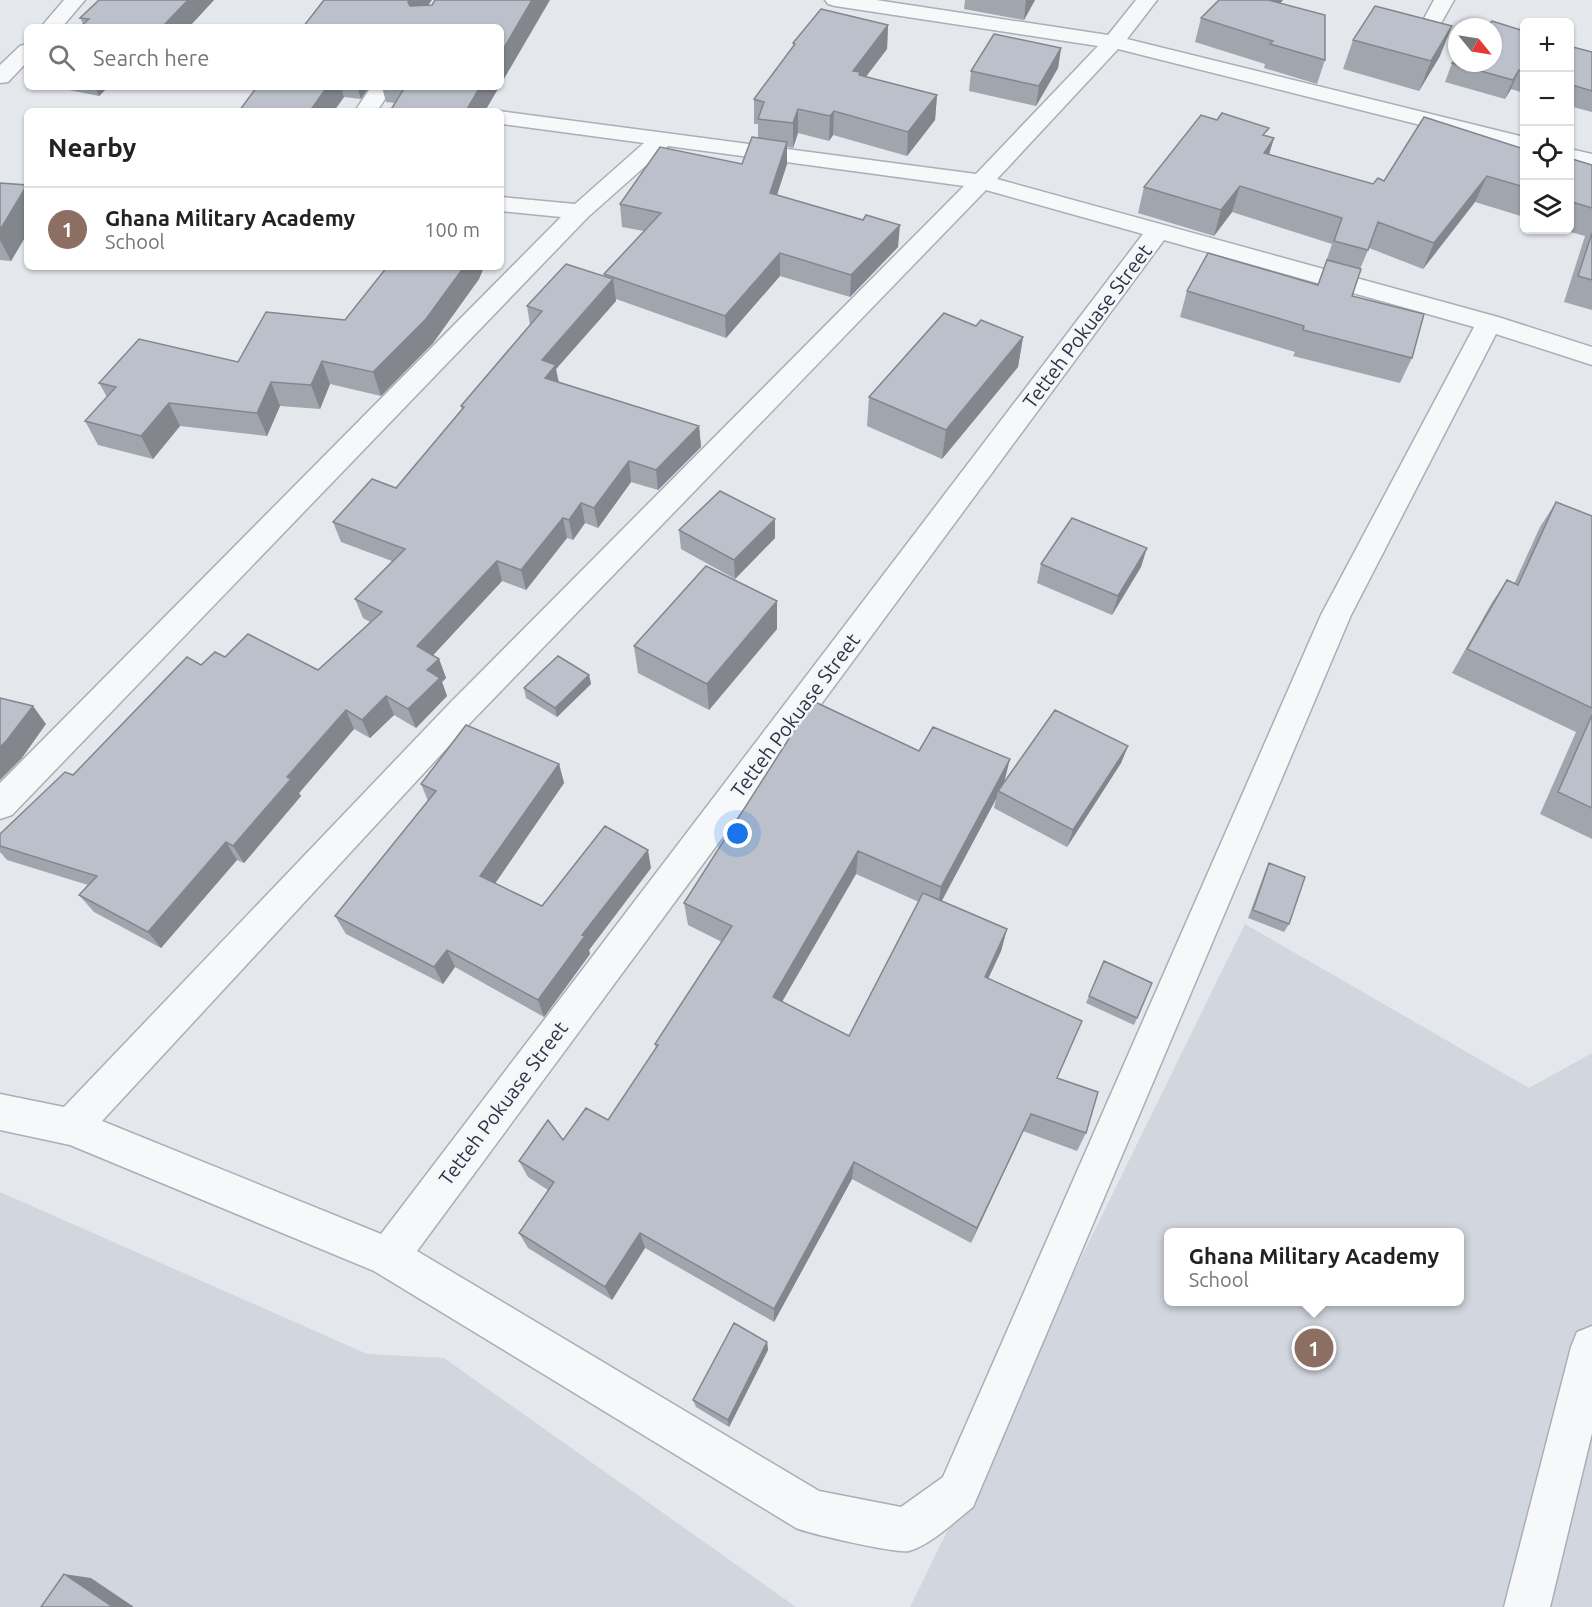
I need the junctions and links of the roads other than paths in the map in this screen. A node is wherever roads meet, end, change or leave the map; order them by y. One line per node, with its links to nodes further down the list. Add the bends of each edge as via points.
1 (75, 0): 5 (street)
2 (835, 0): 7 (street)
3 (1148, 0): 7 (street)
4 (1444, 0): 6 (street)
5 (54, 24)
6 (1425, 37)
7 (1115, 42): 14 (street); 17 (street)
8 (24, 53): 9 (street)
9 (0, 77)
10 (380, 90): 11 (street)
11 (368, 108)
12 (504, 117): 13 (street)
13 (662, 139): 17 (street); 19 (street)
14 (1520, 143)
15 (1574, 157): 16 (street)
16 (1592, 161)
17 (979, 181): 20 (street); 25 (street, via 912,254 461,712)
18 (504, 204): 19 (street)
19 (580, 212): 23 (street)
20 (1160, 230): 21 (street); 26 (street, Tetteh Pokuase Street)
21 (1489, 322): 22 (street); 26 (street, via 1336,615 958,1492 906,1530 812,1512)
22 (1592, 356)
23 (0, 805)
24 (0, 1112): 25 (street)
25 (71, 1127): 26 (street)
26 (388, 1257)
27 (1592, 1347): 28 (street)
28 (1527, 1607)

